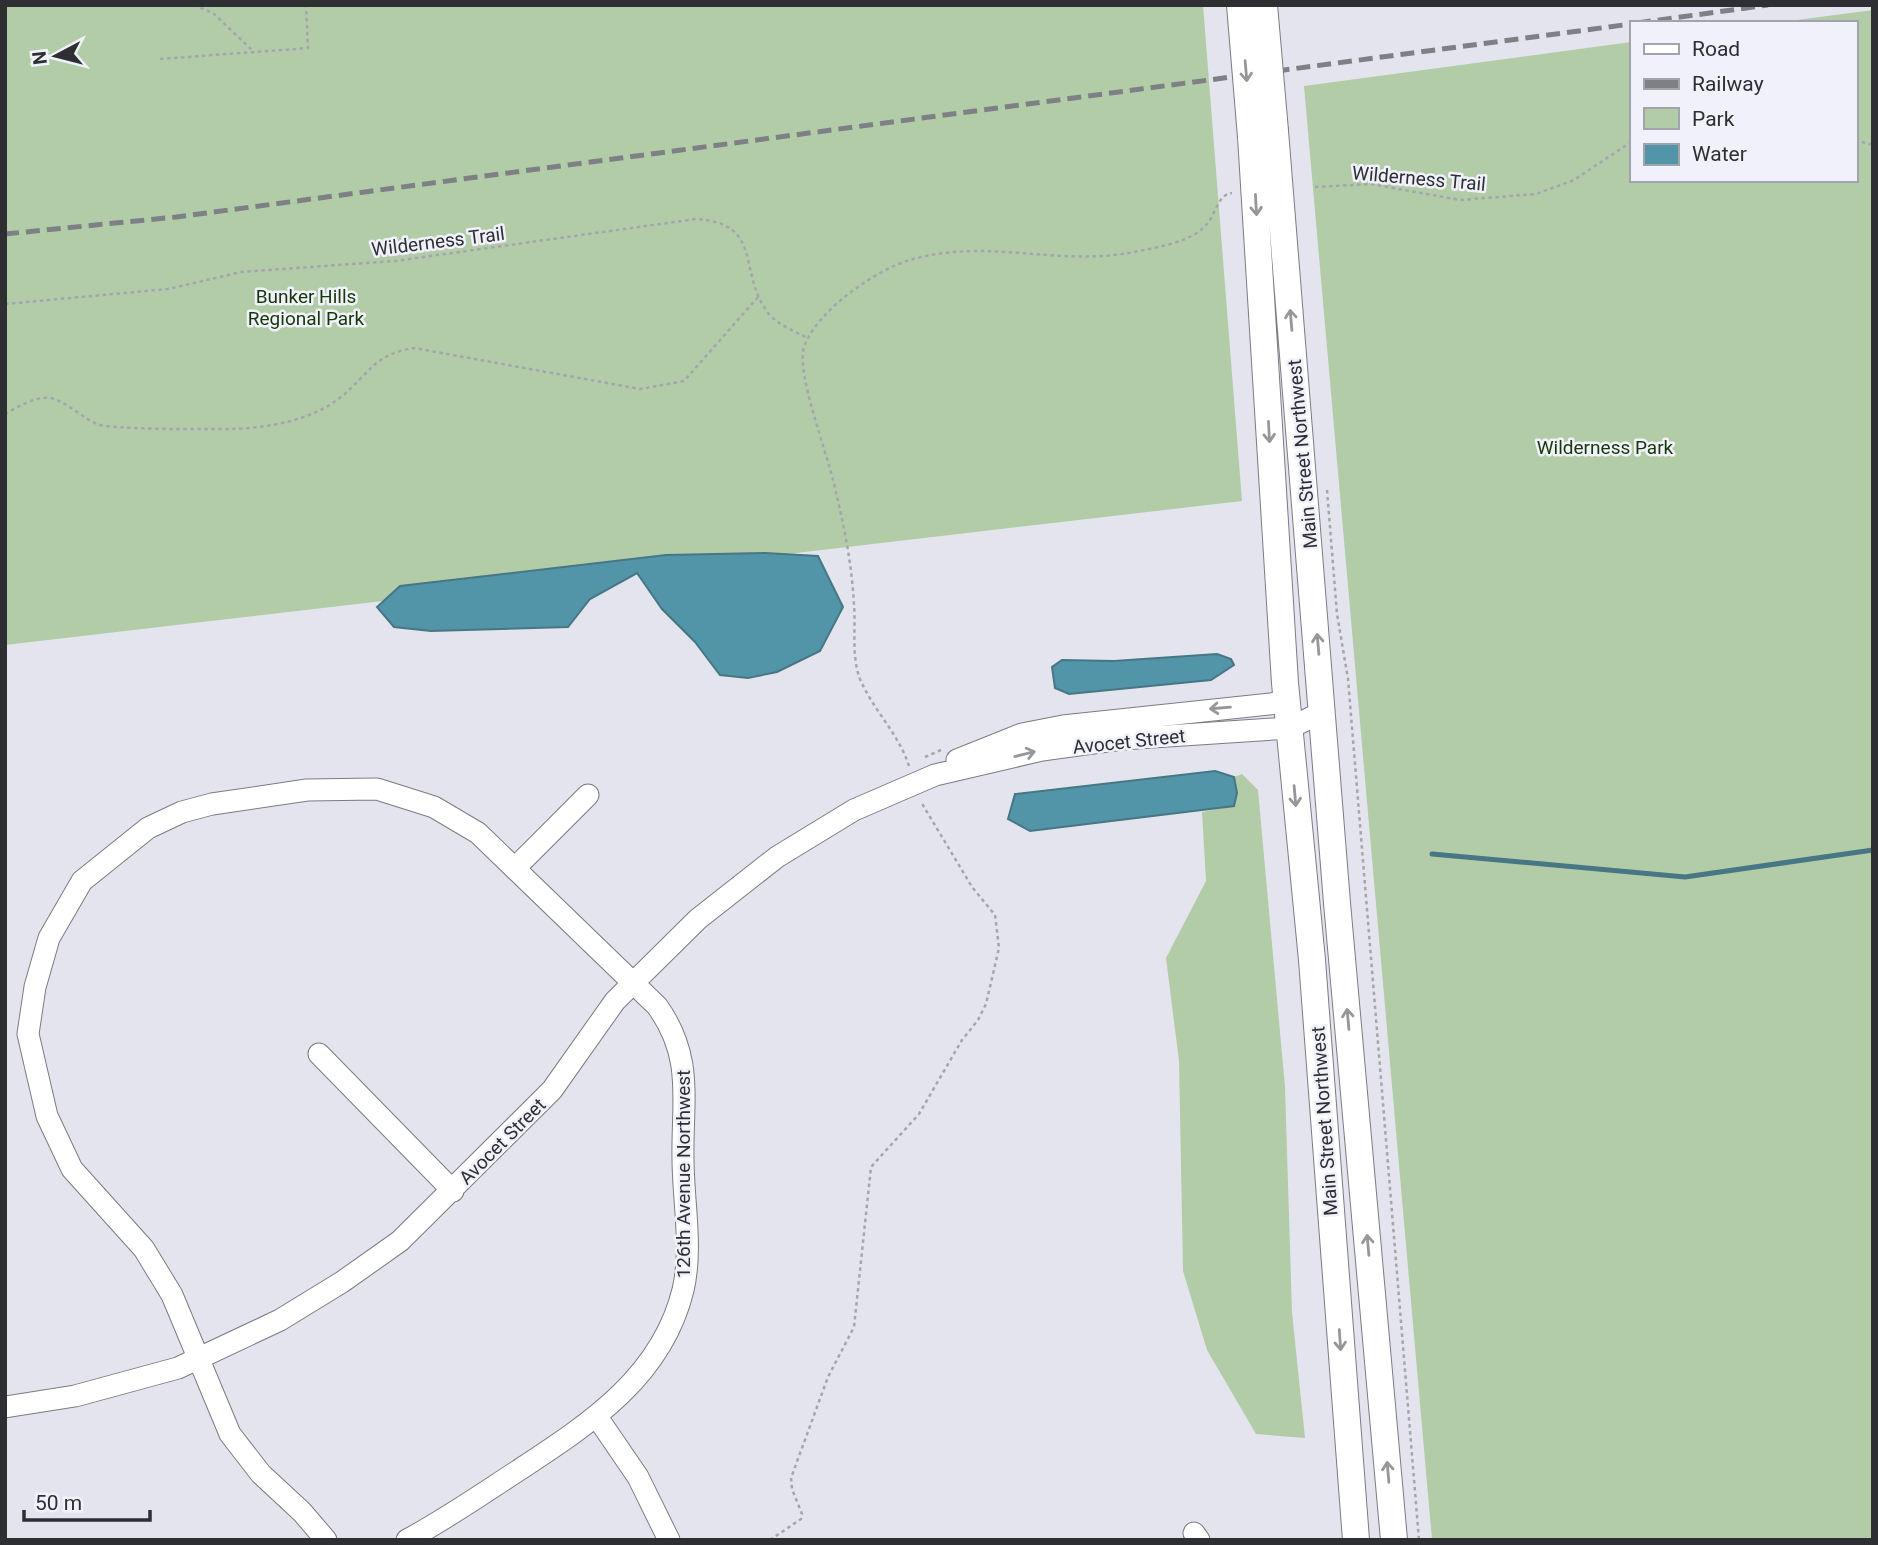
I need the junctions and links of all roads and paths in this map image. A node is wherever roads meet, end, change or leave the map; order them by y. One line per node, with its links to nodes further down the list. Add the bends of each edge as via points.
1 (194, 5): 5 (path, via 213,13)
2 (306, 5): 5 (path, via 307,48)
3 (1240, 5): 7 (main road, Main Street Northwest, one-way to 7, bridge)
4 (1264, 5): 7 (main road, Main Street Northwest, bridge)
5 (254, 52): 6 (path)
6 (160, 59)
7 (1263, 134): 16 (main road, Main Street Northwest, one-way to 7); 17 (main road, Main Street Northwest, one-way to 17)
8 (1630, 143): 9 (path, Wilderness Trail, via 1574,180 1536,194 1460,200 1371,184)
9 (1315, 187)
10 (1232, 193): 13 (path, via 1222,197 1198,232 1132,252 1064,258 978,249 899,263 830,310)
11 (758, 298): 12 (path, Wilderness Trail, via 749,256 733,229 724,222 696,219 395,261 241,272 168,289); 13 (path, Wilderness Trail, via 780,324); 14 (path, via 684,382 660,388 640,390 414,348 393,351 373,364 340,398 305,417 272,426 99,425 51,398 31,401)
12 (5, 304)
13 (808, 339): 18 (path, via 802,372 823,438 849,555 860,678 903,750)
14 (5, 414)
15 (1326, 477): 34 (path, via 1337,614 1348,679)
16 (1323, 712): 17 (street, Avocet Street); 21 (main road, Main Street Northwest)
17 (1292, 718): 18 (street, Avocet Street, via 1103,719 989,747); 21 (main road, Main Street Northwest, via 1312,747 1322,875); 32 (main road, Main Street Northwest, one-way to 32)
18 (914, 783): 22 (street, Avocet Street, via 854,810 777,857 698,919); 31 (path, via 972,887 995,915 999,930 996,970 982,1012 936,1089 871,1167 854,1327 828,1377 794,1469 792,1489 801,1519)
19 (588, 795): 20 (street)
20 (516, 867): 22 (street, 126th Avenue Northwest); 25 (street, 126th Avenue Northwest, via 478,833 434,807 377,789 344,788 212,803 182,812 148,828 82,881 49,938 35,987 28,1034 47,1116 72,1169 144,1250 172,1295)
21 (1337, 903): 33 (main road, Main Street Northwest, one-way to 21)
22 (633, 982): 24 (street, Avocet Street, via 615,1000 552,1090); 27 (street, 126th Avenue Northwest, via 669,1023 683,1063 687,1241 683,1288 659,1348 630,1386)
23 (319, 1054): 24 (street)
24 (453, 1191): 25 (street, Avocet Street, via 400,1241 341,1282 280,1320)
25 (199, 1357): 26 (street, Avocet Street, via 178,1368 75,1396); 28 (street, via 230,1434 261,1474)
26 (5, 1407)
27 (597, 1417): 29 (street, 126th Avenue Northwest); 30 (street, via 638,1477)
28 (326, 1540)
29 (407, 1540)
30 (669, 1540)
31 (770, 1540)
32 (1356, 1540)
33 (1394, 1540)
34 (1419, 1540)

